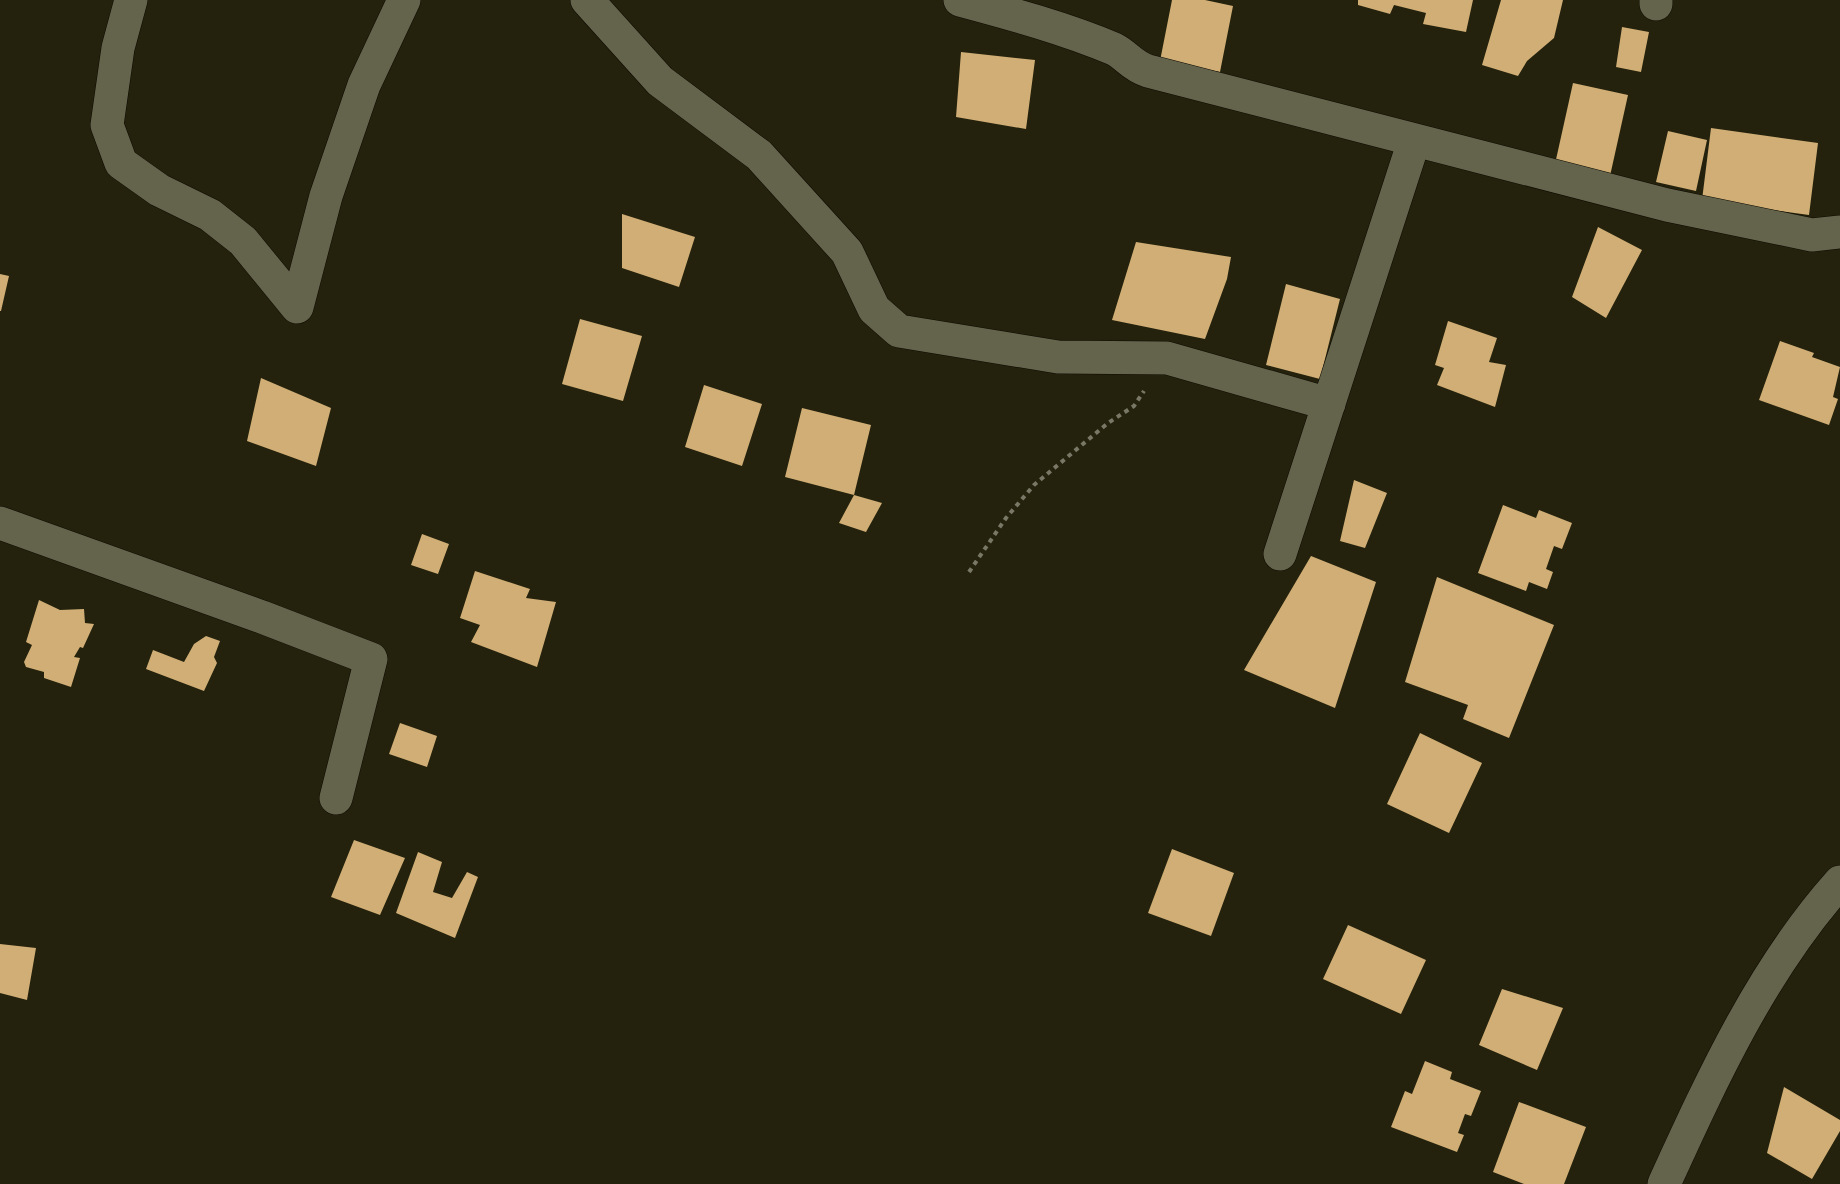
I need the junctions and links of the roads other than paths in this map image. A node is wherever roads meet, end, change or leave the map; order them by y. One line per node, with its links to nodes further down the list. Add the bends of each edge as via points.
1 (131, 0): 2 (street, via 118,48 107,125 121,163 159,190 210,214 235,234 297,307 329,185 364,85)
2 (404, 0)
3 (587, 0): 7 (street, via 660,81 759,155 847,252 874,309 899,331 1058,357 1167,358)
4 (960, 0): 5 (street, via 1026,18 1117,51 1134,66 1148,71)
5 (1414, 141): 6 (street, via 1771,228 1812,235); 7 (street)
6 (1840, 232)
7 (1329, 404): 9 (street)
8 (0, 523): 10 (street, via 371,659)
9 (1280, 555)
10 (336, 798)
11 (1840, 882): 12 (street, via 1807,919 1755,1003 1697,1111)
12 (1664, 1184)

